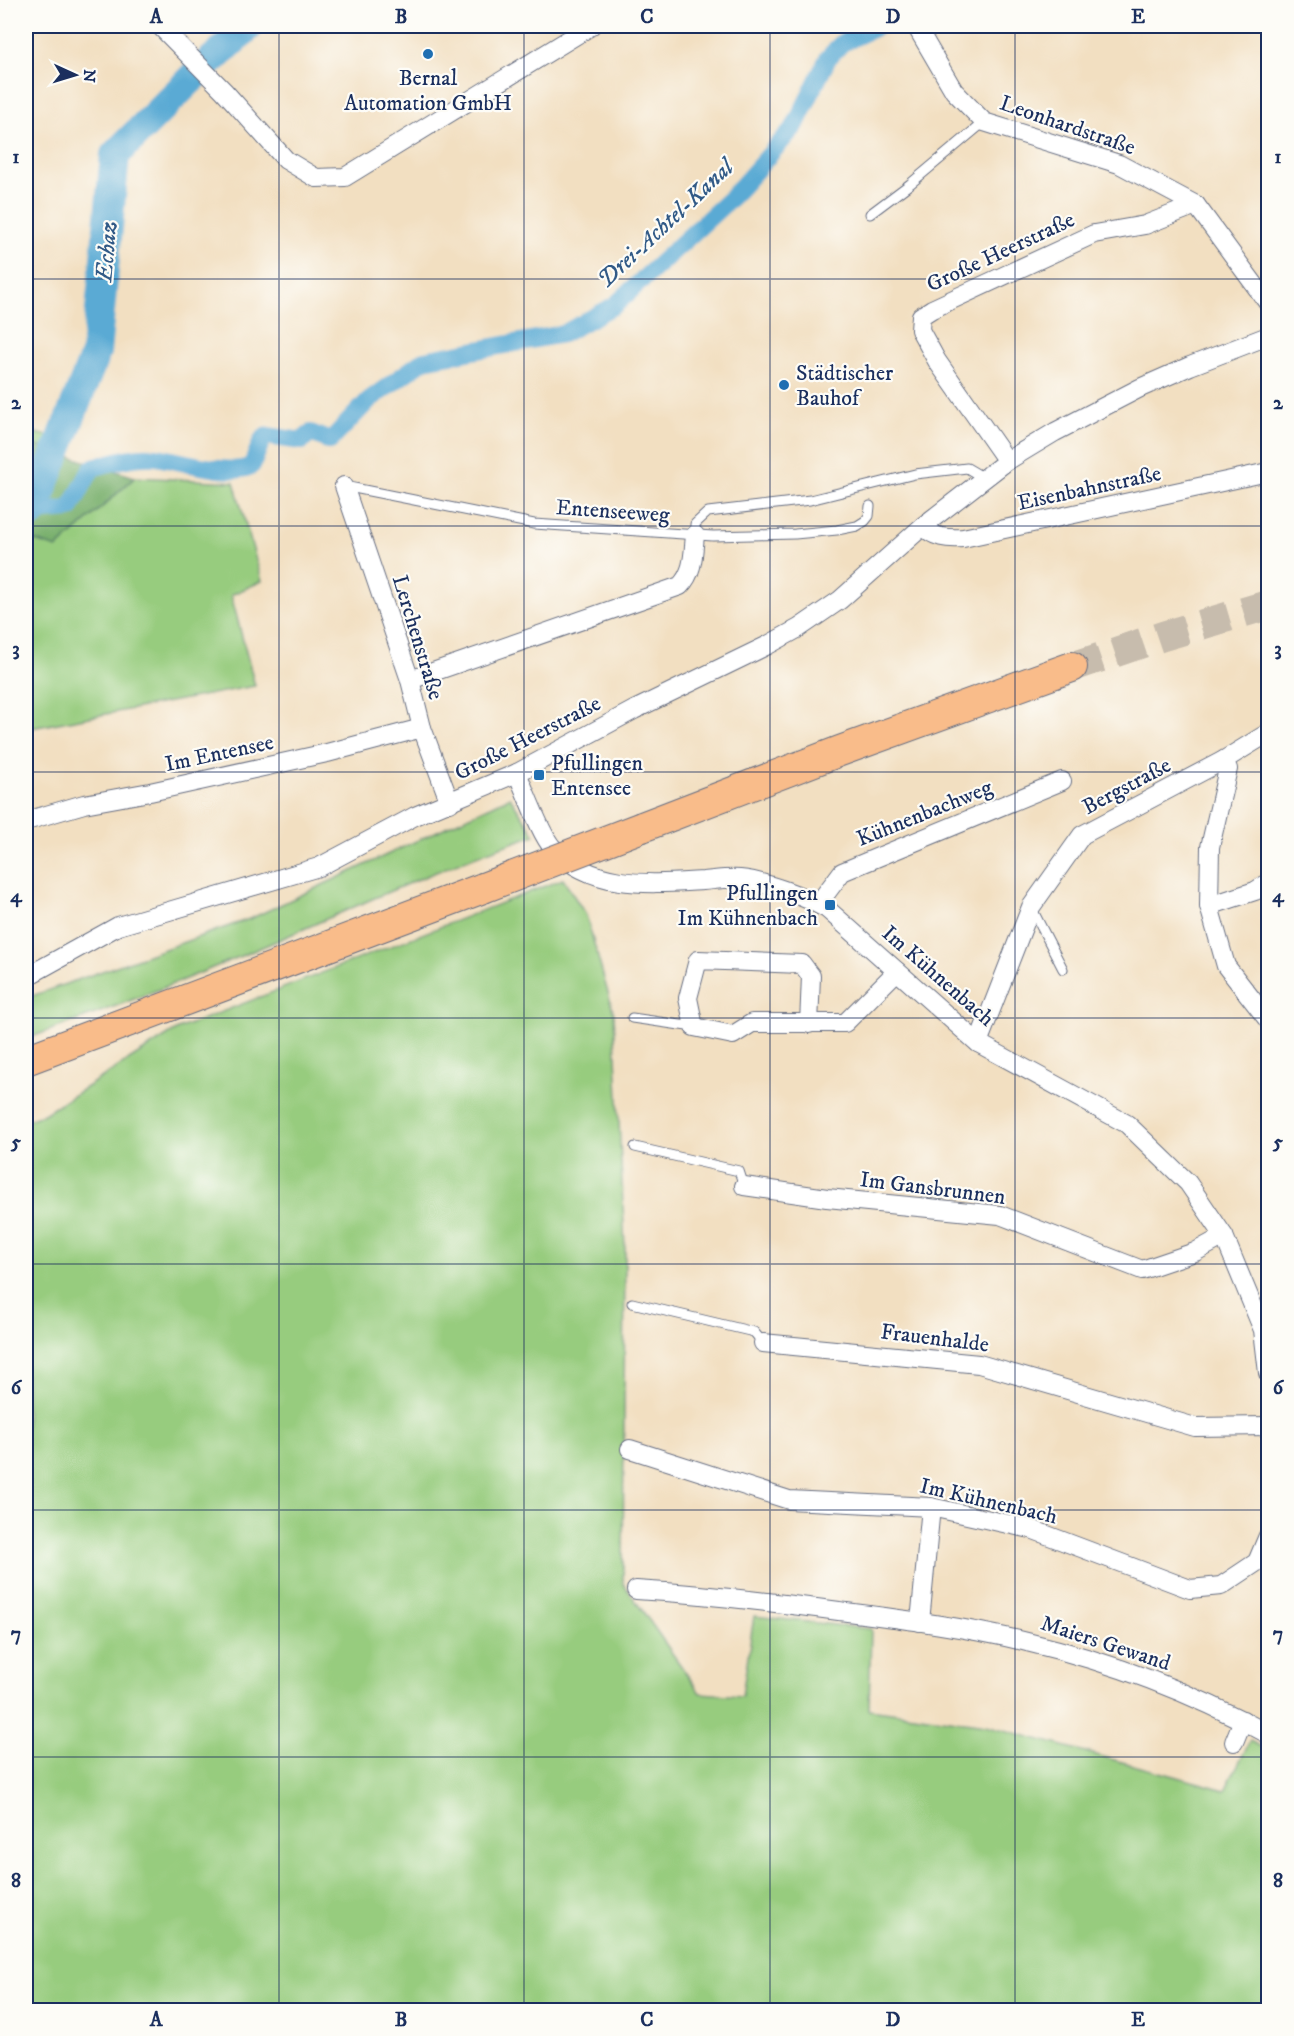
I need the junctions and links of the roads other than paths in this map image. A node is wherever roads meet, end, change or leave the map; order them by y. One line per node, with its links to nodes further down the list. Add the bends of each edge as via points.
1 (160, 26): 2 (street, via 286,160 316,178 345,177)
2 (591, 26)
3 (916, 26): 4 (street, Leonhardstraße, via 954,91)
4 (984, 122): 5 (street, Leonhardstraße, via 1119,164); 6 (lane)
5 (1196, 204): 7 (street, Leonhardstraße); 9 (street, Große Heerstraße, via 1144,225 1094,234 921,316 920,330 937,361)
6 (870, 214)
7 (1269, 303)
8 (1269, 336): 9 (street, Große Heerstraße, via 1140,388)
9 (1007, 461): 11 (street, Große Heerstraße)
10 (1269, 472): 14 (street, Eisenbahnstraße, via 963,538 940,537)
11 (984, 478): 14 (street, Große Heerstraße); 15 (lane, via 967,468 925,473 810,500 708,512 695,524)
12 (344, 486): 15 (lane, Entenseeweg, via 534,524); 17 (street, Lerchenstraße)
13 (870, 506): 15 (lane, Entenseeweg, via 865,521 837,530)
14 (923, 526): 21 (street, Große Heerstraße, via 856,587 799,628)
15 (695, 535): 17 (street, via 691,570 680,586)
16 (1072, 667): 37 (main road, bridge)
17 (410, 680): 18 (street, Lerchenstraße)
18 (422, 728): 23 (street, Lerchenstraße); 24 (street, Im Entensee, via 327,753 84,804)
19 (1269, 733): 20 (street, Bergstraße)
20 (1224, 760): 27 (street, via 1228,769 1210,847); 28 (street, Bergstraße, via 1082,835)
21 (517, 773): 23 (street, Große Heerstraße); 26 (street, Im Kühnenbach, via 551,846 575,867 594,876 660,884 741,879)
22 (1062, 781): 26 (street, Kühnenbachweg, via 842,872)
23 (450, 803): 31 (street, Große Heerstraße, via 415,816 319,867 118,926)
24 (26, 821)
25 (1269, 883): 27 (street)
26 (820, 905): 30 (street, Im Kühnenbach)
27 (1209, 906): 33 (street, via 1226,966)
28 (1031, 907): 29 (lane); 36 (street, Bergstraße)
29 (1063, 969)
30 (897, 971): 34 (street, via 845,1023); 36 (street, Im Kühnenbach)
31 (26, 977)
32 (632, 1018): 35 (lane)
33 (1269, 1020)
34 (809, 1024): 35 (street, via 752,1023 733,1035); 35 (street, via 811,976 802,964 698,960 688,998)
35 (694, 1027)
36 (978, 1043): 40 (street, Im Kühnenbach, via 1127,1124 1188,1183)
37 (26, 1060)
38 (635, 1147): 39 (lane, Im Gansbrunnen, via 739,1172)
39 (744, 1186): 40 (street, Im Gansbrunnen, via 1000,1215 1142,1270 1195,1252)
40 (1224, 1236): 43 (street, Im Kühnenbach, via 1263,1330)
41 (632, 1303): 42 (lane, Frauenhalde, via 754,1332)
42 (764, 1343): 44 (street, Frauenhalde, via 979,1364 1195,1427)
43 (1269, 1373)
44 (1269, 1426)
45 (630, 1449): 46 (street, Im Kühnenbach, via 789,1500)
46 (932, 1507): 48 (street, Im Kühnenbach, via 1031,1529 1190,1589 1221,1586); 50 (street)
47 (1269, 1536): 48 (street, Im Kühnenbach)
48 (1263, 1565)
49 (636, 1590): 50 (street, Maiers Gewand)
50 (920, 1622): 51 (street, Maiers Gewand, via 1027,1642 1103,1664 1177,1690)
51 (1243, 1720): 52 (street, Maiers Gewand); 53 (street)
52 (1269, 1734)
53 (1234, 1742)

